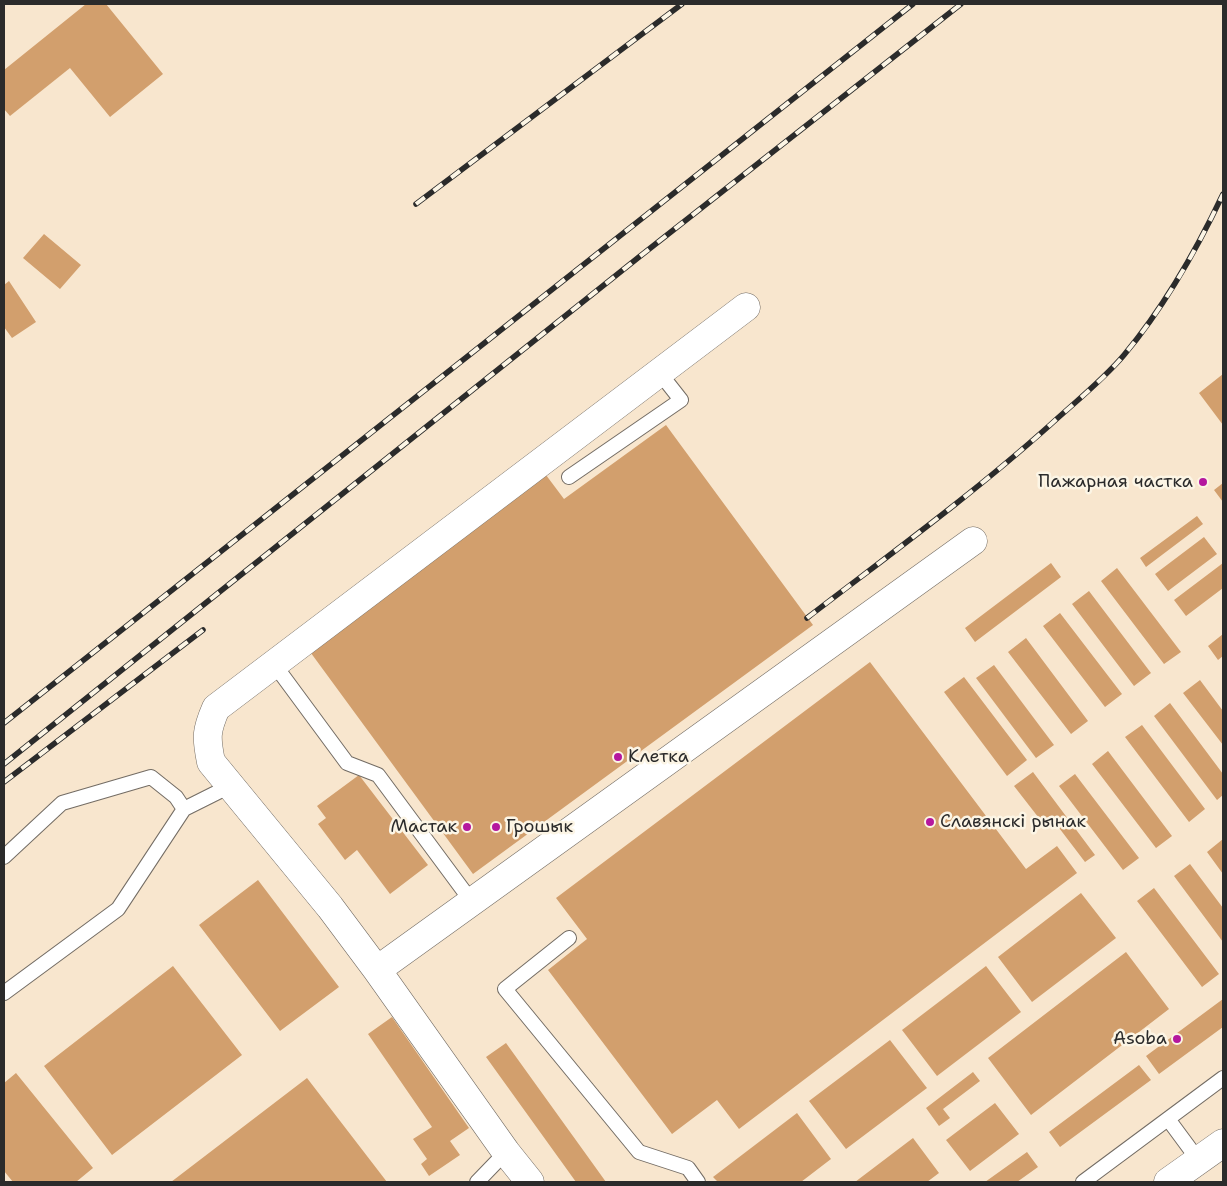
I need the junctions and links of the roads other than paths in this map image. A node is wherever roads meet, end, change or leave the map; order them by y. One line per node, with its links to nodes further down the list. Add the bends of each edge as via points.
1 (746, 307): 2 (street)
2 (659, 372): 3 (lane, via 682,400); 5 (street)
3 (569, 477)
4 (973, 541): 9 (street)
5 (274, 664): 6 (street, via 216,708 208,725 206,739 211,762); 9 (lane, via 347,763 378,775)
6 (230, 786): 7 (lane); 11 (street, via 330,907)
7 (184, 809): 8 (lane, via 176,797 150,777 62,803); 12 (lane, via 118,909)
8 (4, 857)
9 (472, 902): 11 (street)
10 (568, 938): 20 (lane, via 505,989 638,1152 688,1168)
11 (377, 970): 16 (street)
12 (4, 993)
13 (1223, 1078): 14 (lane)
14 (1168, 1119): 17 (lane); 21 (lane)
15 (1223, 1143): 17 (street)
16 (506, 1152): 18 (lane); 19 (street)
17 (1199, 1161): 22 (street)
18 (477, 1182)
19 (530, 1182)
20 (698, 1182)
21 (1083, 1182)
22 (1168, 1182)

